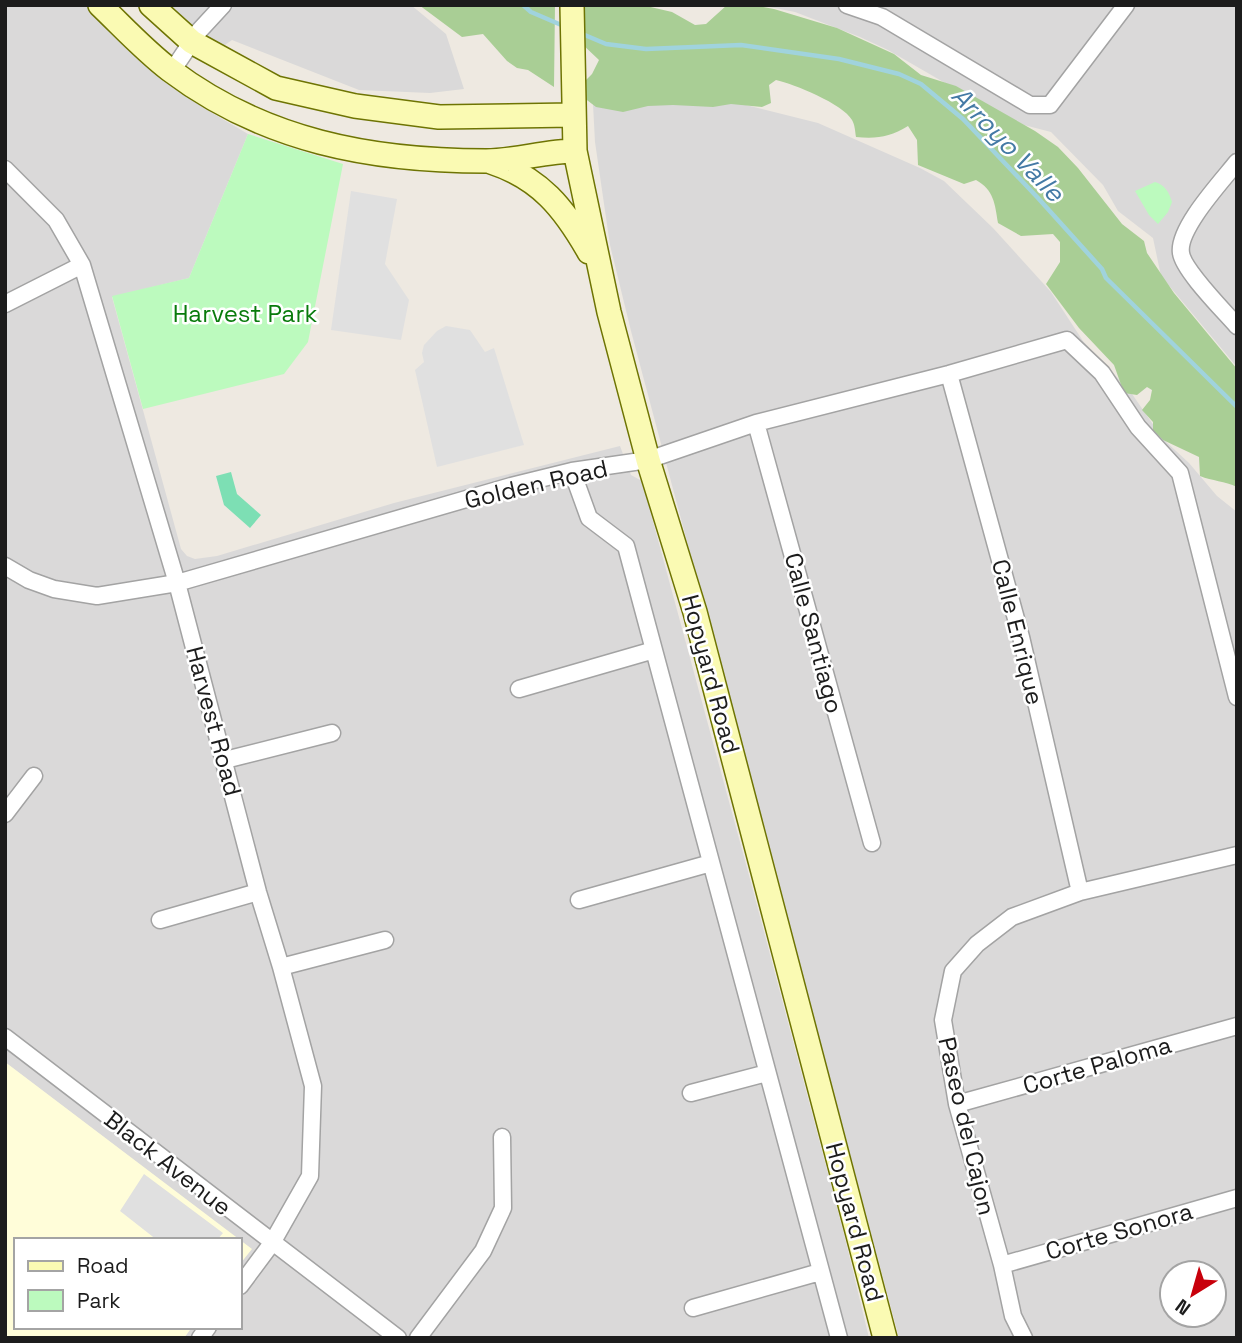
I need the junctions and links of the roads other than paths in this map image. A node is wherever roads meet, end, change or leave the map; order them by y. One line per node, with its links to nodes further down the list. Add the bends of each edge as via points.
1 (100, 5): 8 (main road)
2 (152, 5): 7 (main road)
3 (223, 5): 7 (street)
4 (572, 5): 9 (main road, Hopyard Road)
5 (847, 5): 6 (street, via 882,17 1030,105 1050,105)
6 (1126, 5)
7 (192, 42): 8 (street); 9 (main road, via 276,88 355,106 439,117)
8 (172, 71): 11 (main road, via 257,122 326,146 379,155)
9 (573, 115): 10 (main road, Hopyard Road)
10 (575, 151): 11 (main road); 15 (main road, Hopyard Road)
11 (488, 161): 15 (main road, via 534,182 556,202)
12 (1237, 162): 17 (street, via 1187,228 1181,255)
13 (5, 169): 14 (street, Harvest Road, via 56,220)
14 (82, 265): 16 (street); 23 (street, Harvest Road)
15 (599, 270): 20 (main road, Hopyard Road)
16 (5, 304)
17 (1237, 326)
18 (949, 374): 19 (street, Golden Road); 26 (street, Golden Road, via 1067,340 1102,373 1138,427 1180,472); 35 (street, Calle Enrique, via 1021,637)
19 (756, 422): 20 (street, Golden Road); 31 (street, Calle Santiago)
20 (648, 460): 21 (street, Golden Road); 55 (main road, Hopyard Road, via 695,612)
21 (572, 471): 23 (street, Golden Road); 24 (street, Hopyard Road, via 589,518 626,546)
22 (5, 566): 23 (street, Golden Road, via 54,589 97,596)
23 (177, 583): 28 (street, Harvest Road)
24 (654, 650): 25 (street); 33 (street, Hopyard Road)
25 (519, 689)
26 (1237, 697)
27 (332, 733): 28 (street)
28 (225, 760): 34 (street, Harvest Road)
29 (34, 776): 30 (street)
30 (5, 814)
31 (873, 843)
32 (1237, 855): 35 (street, Paseo del Cajon)
33 (711, 863): 36 (street); 42 (street, Hopyard Road)
34 (258, 892): 37 (street); 39 (street, Harvest Road)
35 (1080, 892): 44 (street, Paseo del Cajon, via 1012,917 976,944 953,971 943,1020)
36 (579, 900)
37 (160, 920)
38 (385, 940): 39 (street)
39 (281, 967): 47 (street, Harvest Road, via 313,1086 310,1176)
40 (1237, 1026): 44 (street, Corte Paloma)
41 (5, 1037): 47 (street, Black Avenue)
42 (767, 1073): 43 (street); 49 (street, Hopyard Road)
43 (691, 1093)
44 (957, 1104): 48 (street, Paseo del Cajon)
45 (502, 1137): 53 (street, via 503,1208 483,1251)
46 (1237, 1198): 48 (street, Corte Sonora)
47 (272, 1243): 50 (street, Harvest Road); 52 (street, Black Avenue)
48 (1002, 1265): 56 (street, Paseo del Cajon, via 1013,1316)
49 (821, 1272): 51 (street); 54 (street, Hopyard Road)
50 (242, 1283)
51 (693, 1308)
52 (398, 1338)
53 (418, 1338)
54 (839, 1338)
55 (885, 1338)
56 (1024, 1338)

